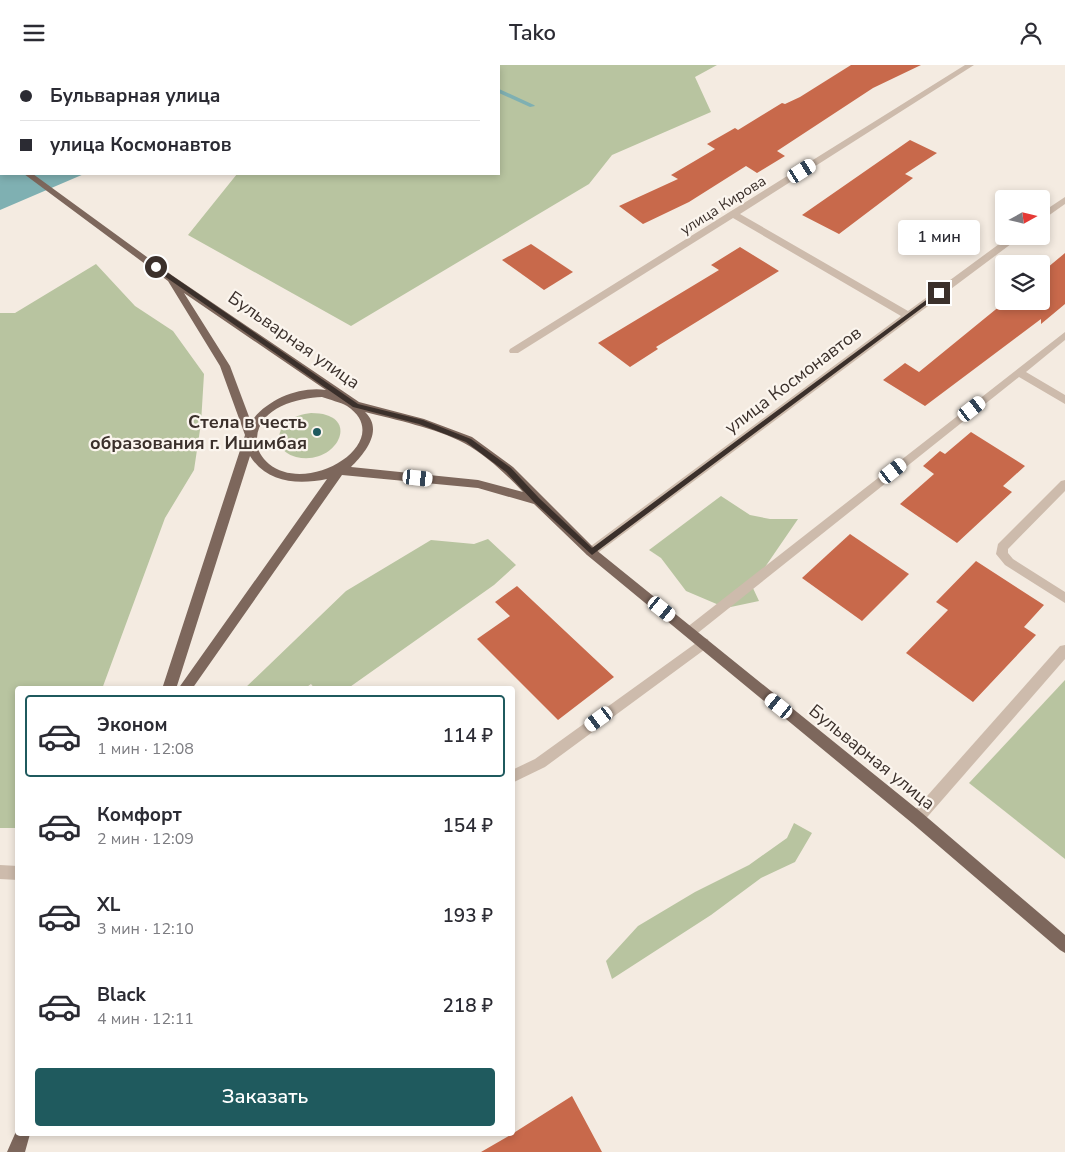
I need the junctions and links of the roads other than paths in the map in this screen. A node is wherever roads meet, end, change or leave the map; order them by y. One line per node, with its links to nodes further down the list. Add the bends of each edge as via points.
1 (970, 65): 5 (street, улица Кирова)
2 (29, 175): 7 (main road, Бульварная улица)
3 (1065, 200): 4 (street)
4 (1050, 211)
5 (734, 214): 8 (street); 10 (street, улица Кирова)
6 (1004, 245): 8 (street, улица Космонавтов)
7 (170, 278): 13 (main road, Бульварная улица); 14 (main road, via 225,366)
8 (908, 316): 18 (street, улица Космонавтов)
9 (1065, 335): 11 (street)
10 (514, 351)
11 (1018, 372): 12 (street); 20 (street)
12 (1065, 400)
13 (356, 405): 14 (main road, via 323,393 303,394 268,409 256,421); 15 (main road, via 365,417 368,431 365,445 355,459); 17 (main road, Бульварная улица, via 420,422 468,440 509,470)
14 (251, 435): 15 (main road, via 251,448 257,460 268,470 302,479); 23 (main road)
15 (339, 470): 17 (main road, via 478,484); 24 (main road)
16 (1065, 484): 19 (street, via 1002,547 1002,554 1009,562)
17 (537, 500): 18 (main road, Бульварная улица)
18 (592, 552): 20 (main road, Бульварная улица)
19 (1065, 598)
20 (690, 633): 21 (main road, Бульварная улица)
21 (703, 643): 25 (street, via 540,763); 26 (main road, Бульварная улица)
22 (1065, 650): 26 (street)
23 (170, 686)
24 (186, 686)
25 (515, 776)
26 (917, 818): 29 (main road, Бульварная улица)
27 (0, 872): 28 (street)
28 (15, 873)
29 (1065, 945)
30 (21, 1136): 31 (main road)
31 (16, 1152)

